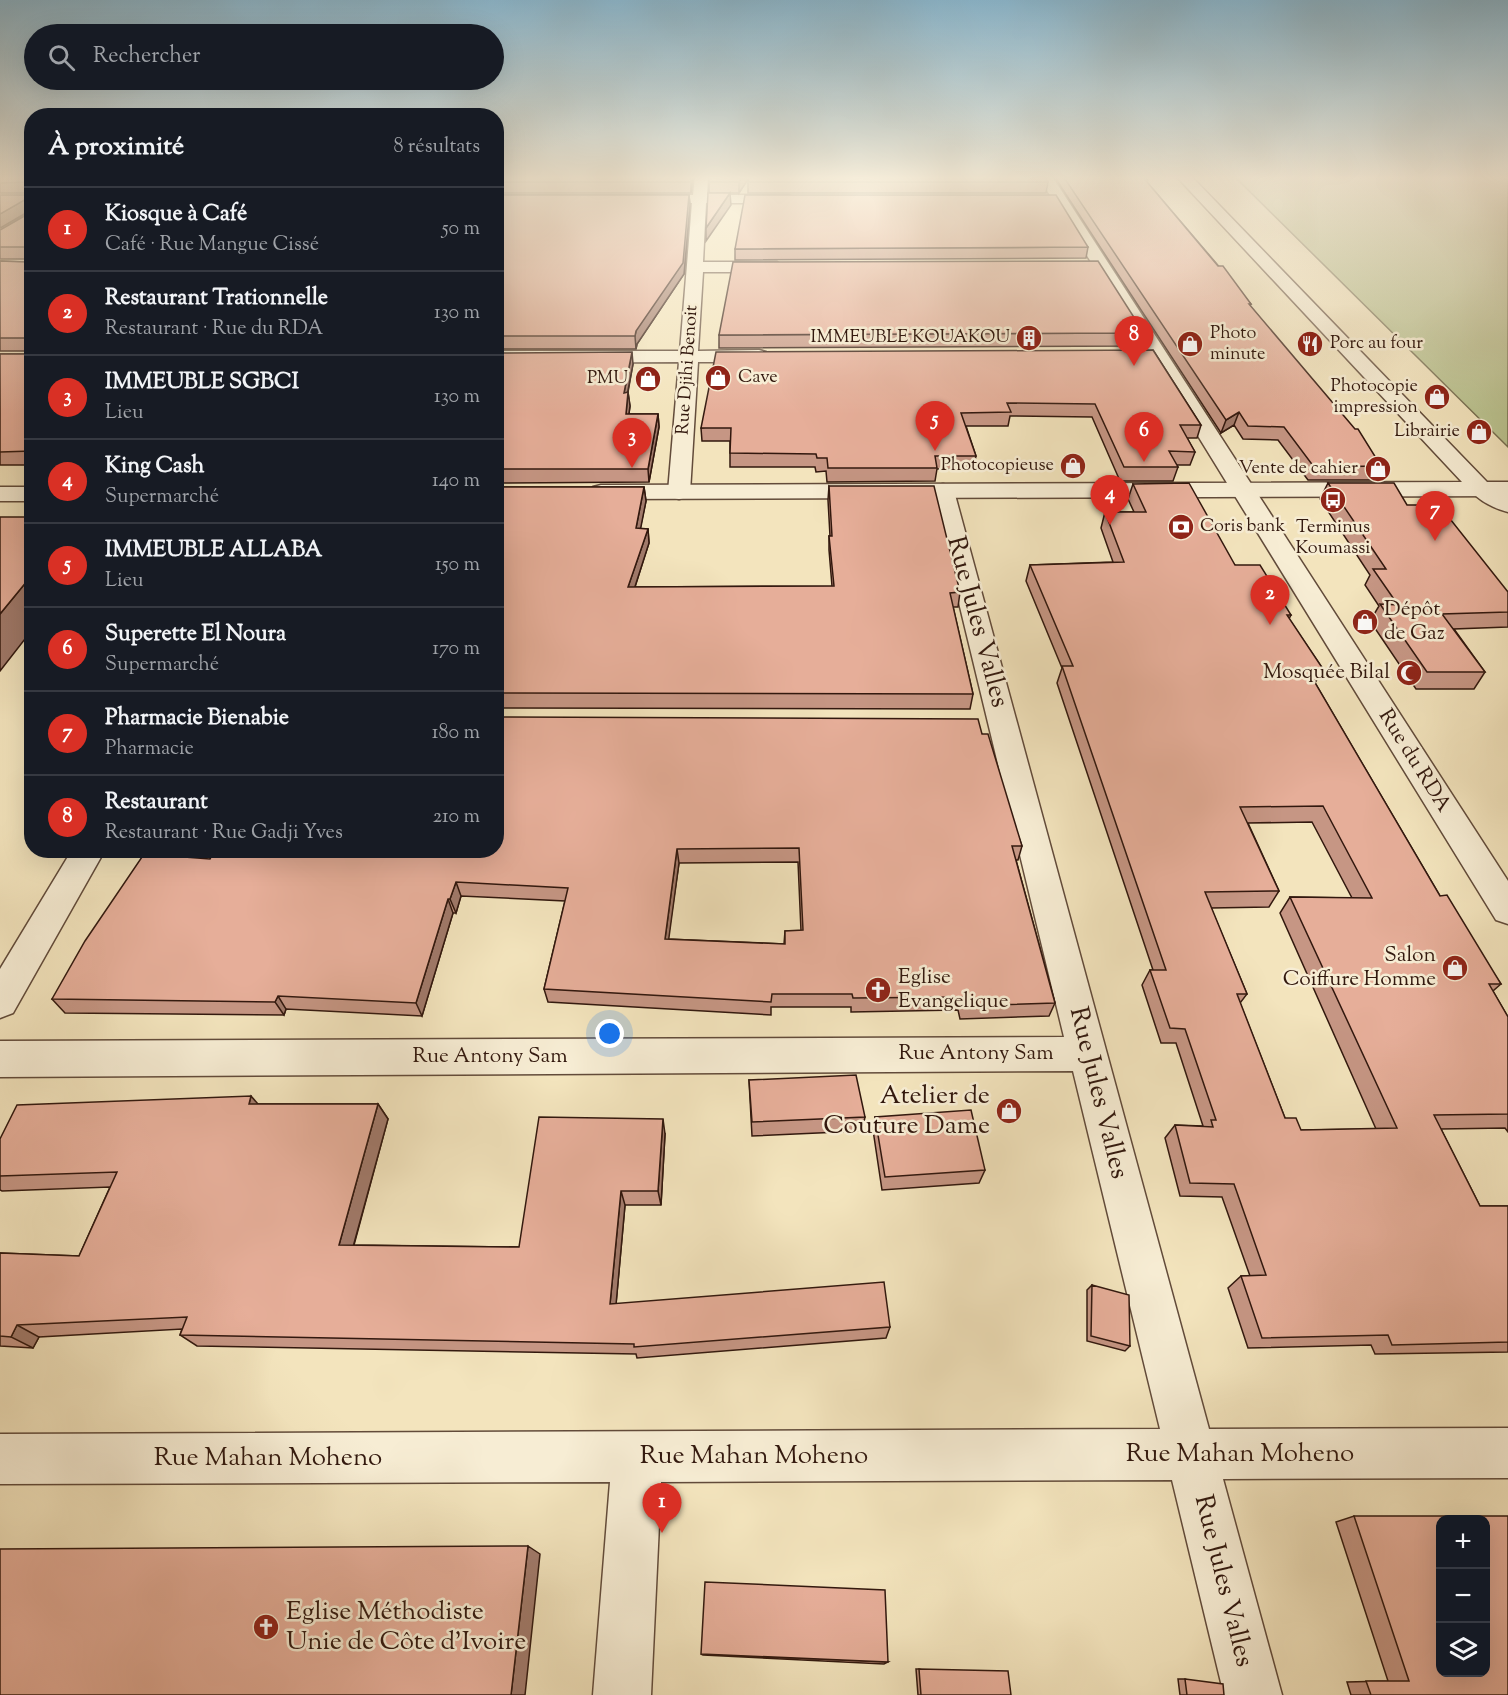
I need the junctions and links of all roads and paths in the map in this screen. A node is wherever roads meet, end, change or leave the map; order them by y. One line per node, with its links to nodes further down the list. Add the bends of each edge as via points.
1 (696, 255): 6 (street, Rue Djihi Benoit)
2 (1095, 255): 4 (street, Rue du RDA)
3 (1258, 255): 15 (street)
4 (1101, 265): 5 (street); 9 (street, Rue du RDA)
5 (1077, 266)
6 (695, 267): 7 (street); 10 (street, Rue Djihi Benoit)
7 (790, 267)
8 (1134, 354): 9 (street)
9 (1157, 354): 14 (street, Rue du RDA)
10 (689, 356): 11 (street); 12 (street); 18 (street, Rue Djihi Benoit)
11 (783, 356)
12 (504, 357)
13 (1508, 489): 15 (street)
14 (1243, 490): 15 (street); 16 (street); 23 (street, Rue du RDA)
15 (1482, 490): 21 (street)
16 (943, 491): 18 (street); 25 (street, Rue Jules Valles, via 991,721)
17 (576, 492): 18 (street)
18 (679, 492)
19 (0, 494): 20 (street)
20 (24, 494)
21 (1508, 505)
22 (85, 858): 24 (street)
23 (1508, 910)
24 (0, 1002)
25 (1088, 1054): 26 (street, Rue Antony Sam); 28 (street, Rue Jules Valles)
26 (0, 1059)
27 (1508, 1453): 28 (street, Rue Mahan Moheno)
28 (1191, 1454): 29 (street, Rue Mahan Moheno); 32 (street, Rue Jules Valles)
29 (637, 1456): 30 (street, Rue Mahan Moheno); 31 (street)
30 (0, 1460)
31 (622, 1695)
32 (1253, 1695)

